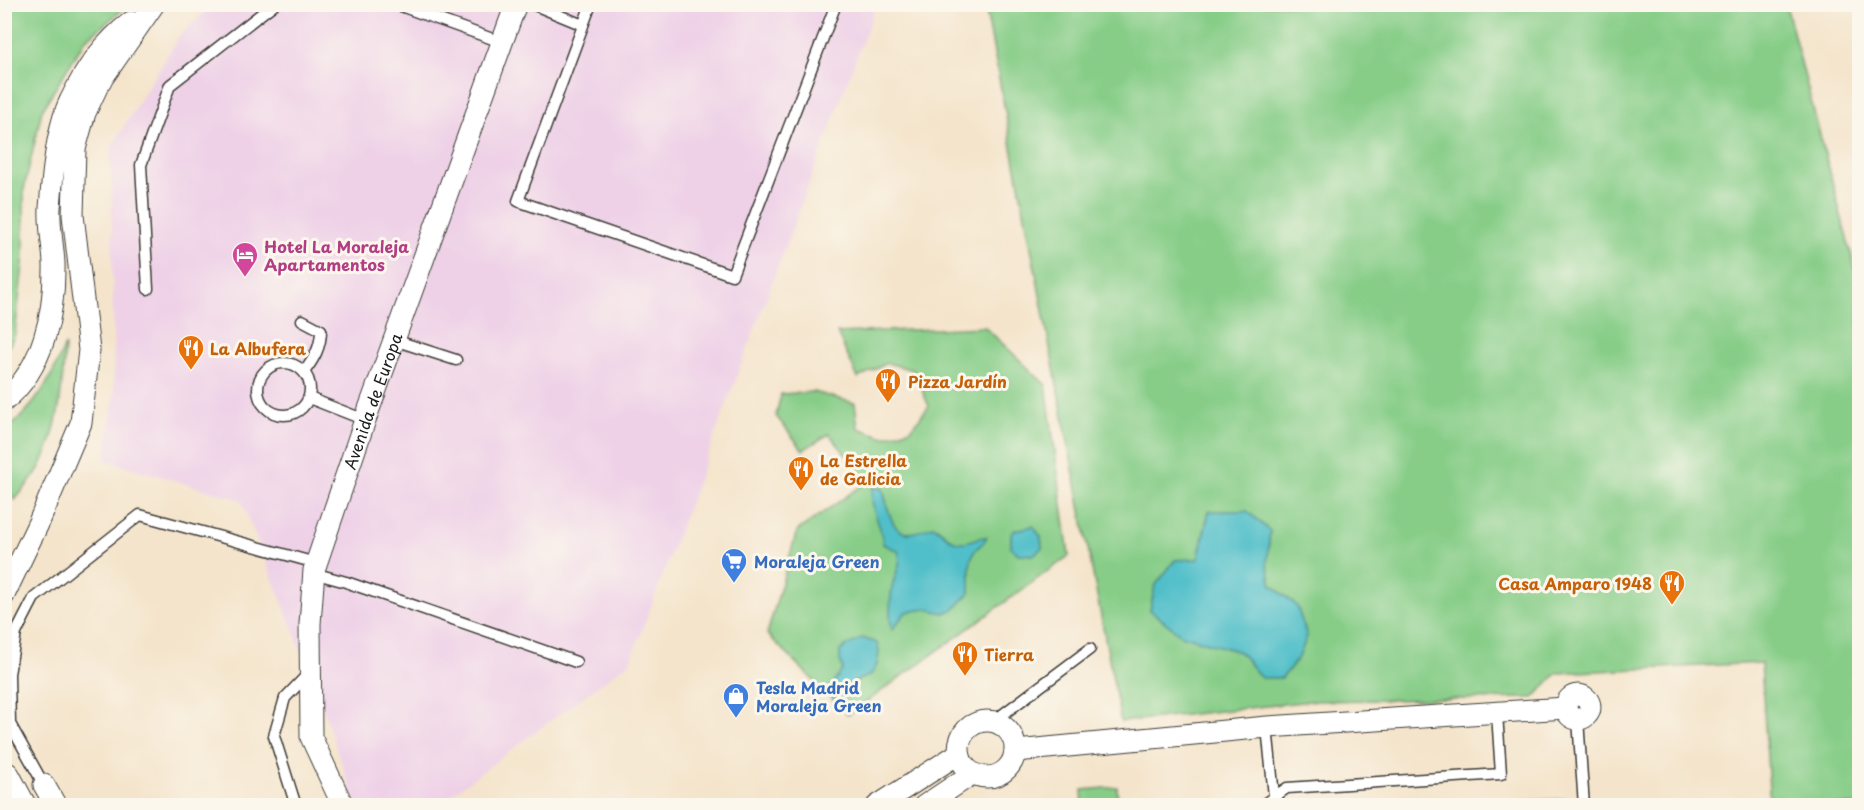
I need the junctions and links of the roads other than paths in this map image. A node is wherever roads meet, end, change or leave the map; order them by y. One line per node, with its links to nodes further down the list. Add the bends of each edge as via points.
1 (153, 4): 16 (street, via 117,33 87,70 69,102 59,140 50,210 54,265 49,325 31,367); 19 (street, via 99,82 84,113 75,148 73,215 89,350 81,423)
2 (274, 4): 10 (lane, via 170,85 141,165)
3 (395, 4): 9 (lane)
4 (516, 4): 9 (street, Avenida de Europa)
5 (532, 4): 8 (lane)
6 (591, 4): 8 (lane)
7 (836, 4): 8 (lane, via 732,275 518,201)
8 (583, 25)
9 (501, 42): 12 (street, Avenida de Europa)
10 (148, 289)
11 (302, 320): 14 (lane, via 321,330 315,358)
12 (394, 340): 13 (lane); 17 (street, Avenida de Europa)
13 (456, 360)
14 (304, 372): 15 (lane, via 309,380); 15 (lane, via 290,363 273,365 260,378 258,394 266,409 282,416 299,411)
15 (309, 398): 17 (lane)
16 (4, 401)
17 (365, 420): 18 (street, Avenida de Europa)
18 (315, 568): 21 (lane, via 345,582); 22 (street, Avenida de Europa); 31 (lane, via 140,515 34,598 16,633 9,674 10,724)
19 (4, 595)
20 (1090, 649): 25 (lane)
21 (576, 662)
22 (309, 673): 35 (lane, via 285,698 274,736); 36 (street, Avenida de Europa, via 311,737)
23 (1497, 713): 24 (street); 26 (street); 32 (lane, via 1501,774 1287,788)
24 (1572, 713): 40 (lane)
25 (994, 721): 27 (street, via 1010,732); 28 (street, via 975,722 961,735)
26 (1267, 727): 27 (street); 32 (lane)
27 (1016, 751): 29 (street, via 1011,765 1000,775 986,778)
28 (958, 754): 29 (street); 37 (street)
29 (972, 774): 38 (street)
30 (4, 778): 33 (main road)
31 (44, 785): 34 (street)
32 (1274, 796): 39 (lane)
33 (19, 806)
34 (56, 806)
35 (296, 806)
36 (343, 806)
37 (877, 806)
38 (924, 806)
39 (1261, 806)
40 (1584, 806)

